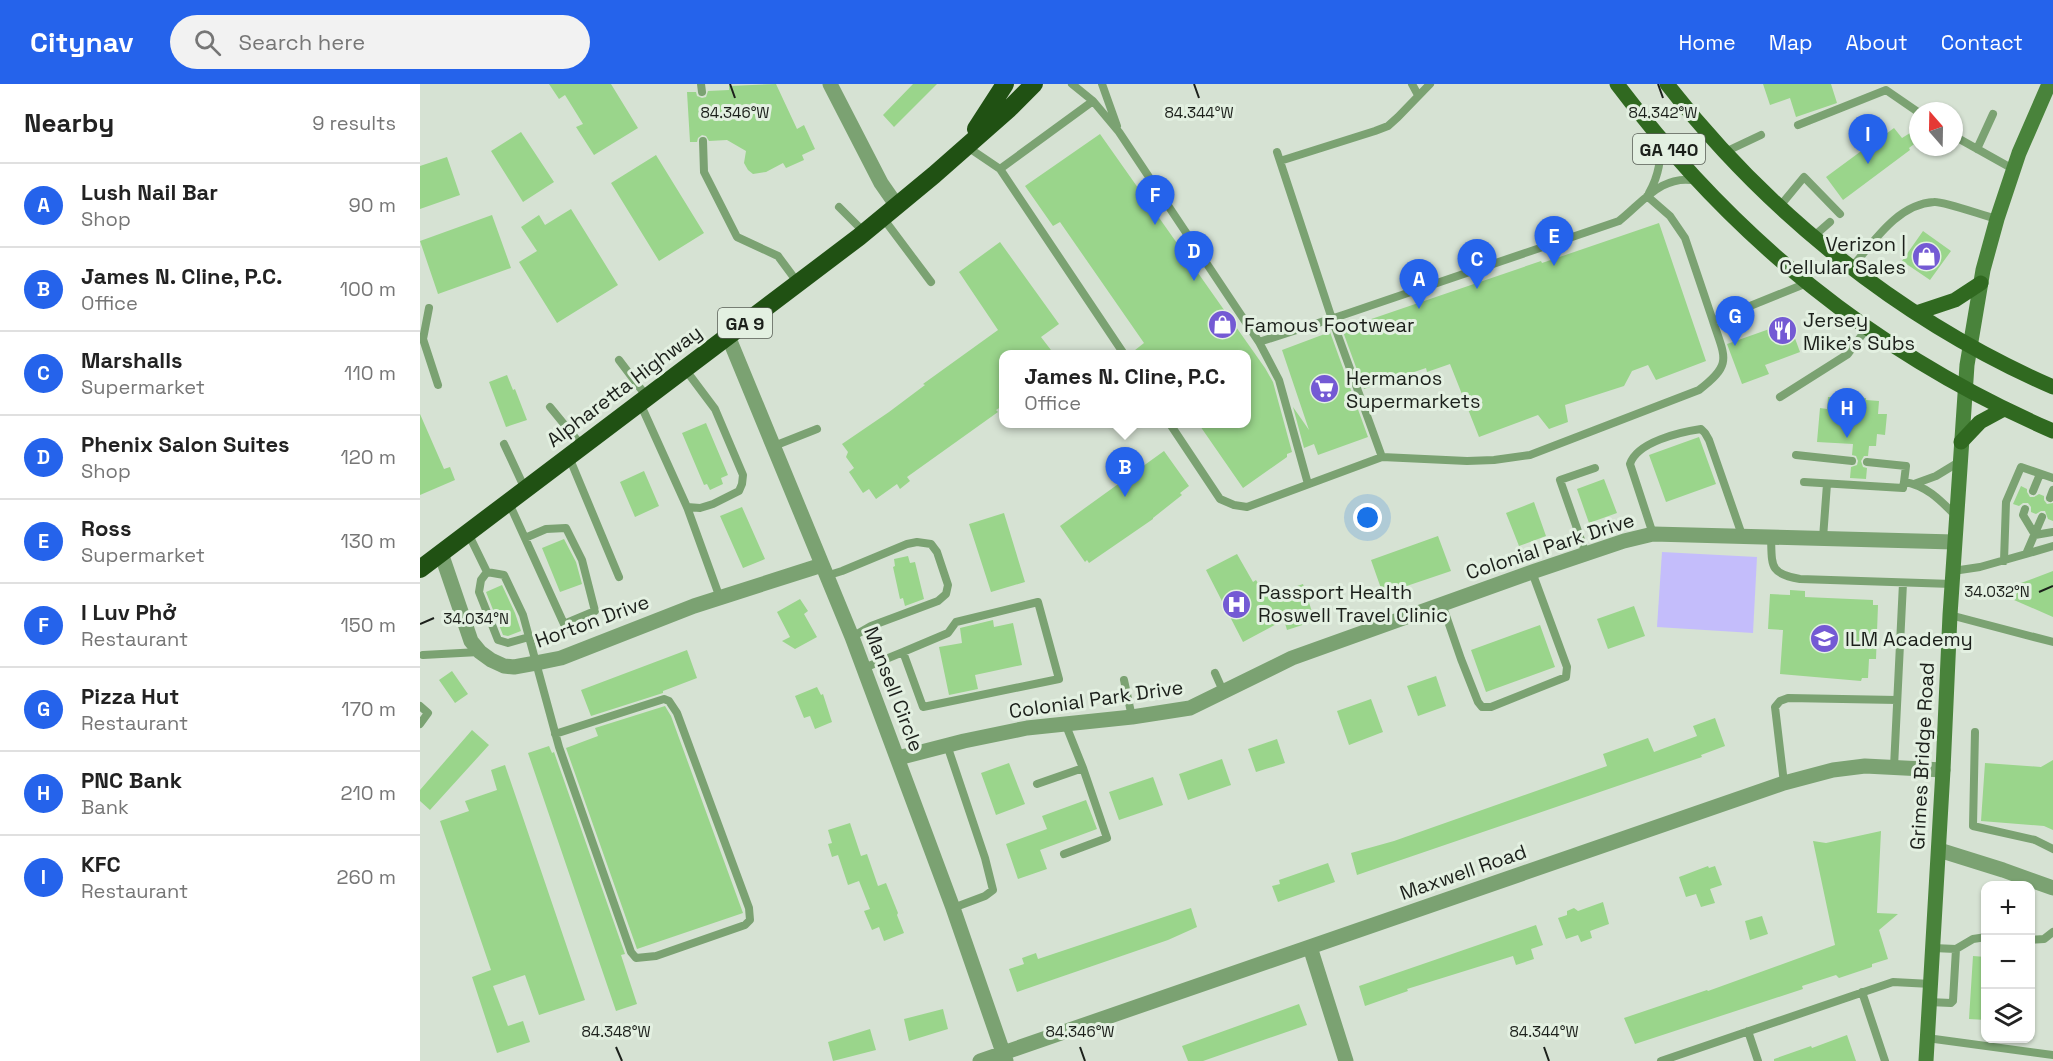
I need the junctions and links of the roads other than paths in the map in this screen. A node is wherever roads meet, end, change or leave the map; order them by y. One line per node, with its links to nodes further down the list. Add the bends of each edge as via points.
1 (830, 84): 30 (street)
2 (1005, 84): 21 (highway, Alpharetta Highway / GA 9)
3 (1034, 84): 21 (highway, Alpharetta Highway / GA 9)
4 (1072, 84): 12 (lane)
5 (1102, 84): 16 (lane)
6 (1412, 84): 11 (lane)
7 (1430, 84): 11 (lane)
8 (1617, 84): 18 (main road, GA 140)
9 (1667, 84): 24 (main road, GA 140)
10 (2049, 84): 27 (street, Grimes Bridge Road)
11 (1418, 95): 25 (lane, via 1388,126)
12 (1093, 101): 16 (lane); 26 (lane)
13 (1909, 105): 15 (lane, via 1886,90)
14 (1994, 114): 22 (lane)
15 (1798, 124)
16 (1119, 132): 50 (lane)
17 (1761, 135): 24 (lane)
18 (1658, 136): 28 (main road, GA 140); 29 (lane, via 1658,169)
19 (703, 141): 41 (lane, via 704,172 737,237 778,256)
20 (1963, 141): 22 (lane)
21 (966, 146): 26 (lane); 30 (highway, Alpharetta Highway / GA 9)
22 (1977, 149): 27 (lane)
23 (1277, 152): 25 (lane)
24 (1725, 152): 31 (main road, GA 140)
25 (1280, 161): 46 (lane)
26 (1000, 169): 52 (lane)
27 (2013, 169): 35 (street, Grimes Bridge Road)
28 (1697, 181): 29 (lane, via 1672,181); 42 (main road, GA 140)
29 (1647, 196): 46 (lane, via 1619,221); 47 (lane, via 1670,216 1685,238)
30 (897, 206): 34 (highway, Alpharetta Highway / GA 9)
31 (1780, 206): 33 (lane, via 1804,177); 38 (main road, GA 140)
32 (839, 207): 37 (lane)
33 (1840, 214)
34 (883, 218): 37 (highway, Alpharetta Highway / GA 9); 40 (lane)
35 (1996, 219): 39 (lane, via 1935,202 1911,208 1886,227); 43 (street, Grimes Bridge Road)
36 (1830, 222): 38 (lane)
37 (864, 232): 41 (highway, Alpharetta Highway / GA 9)
38 (1814, 236): 39 (main road, GA 140)
39 (1852, 267): 45 (main road, GA 140)
40 (931, 282)
41 (798, 283): 49 (highway, Alpharetta Highway / GA 9)
42 (1807, 283): 47 (lane); 48 (main road, GA 140)
43 (1981, 283): 45 (main road, via 1953,302); 51 (street, Grimes Bridge Road)
44 (429, 308): 55 (lane, via 423,339)
45 (1916, 313): 51 (main road, GA 140)
46 (1332, 319): 50 (lane); 70 (lane)
47 (1713, 321): 70 (lane, via 1724,355 1722,369 1699,390 1530,455 1467,462)
48 (1867, 328): 57 (main road, GA 140); 58 (lane, via 1848,354)
49 (728, 336): 54 (highway, Alpharetta Highway / GA 9); 67 (street, Mansell Circle)
50 (1259, 342): 79 (lane, via 1279,380)
51 (1970, 346): 56 (main road, GA 140); 57 (street, Grimes Bridge Road)
52 (1121, 350)
53 (619, 360): 59 (lane)
54 (685, 369): 59 (highway, Alpharetta Highway / GA 9); 85 (lane, via 715,409 743,475 739,491 700,508)
55 (438, 385)
56 (2052, 386)
57 (1965, 389): 61 (main road, GA 140); 65 (street, Grimes Bridge Road)
58 (1780, 397)
59 (644, 400): 68 (highway, Alpharetta Highway / GA 9); 85 (lane)
60 (550, 407): 68 (lane)
61 (2004, 409): 64 (main road, GA 140); 65 (main road, via 1980,422)
62 (1173, 428): 79 (lane, via 1220,499 1234,505 1247,507)
63 (817, 429): 67 (lane)
64 (2053, 431)
65 (1961, 442): 73 (street, Grimes Bridge Road)
66 (504, 444): 82 (lane)
67 (774, 446): 104 (street, Mansell Circle)
68 (575, 451): 82 (highway, Alpharetta Highway / GA 9); 107 (lane)
69 (1797, 455): 71 (lane)
70 (1382, 457): 79 (lane)
71 (1852, 461)
72 (1868, 462): 77 (lane, via 1906,466)
73 (1959, 462): 81 (lane); 87 (street, Grimes Bridge Road)
74 (1595, 468): 100 (lane, via 1560,480)
75 (2040, 474): 76 (lane); 83 (lane); 102 (lane, via 2021,467 2006,502)
76 (2053, 478)
77 (1904, 482): 80 (lane, via 1903,488); 81 (lane)
78 (1804, 483): 80 (lane)
79 (1308, 484)
80 (1827, 484): 96 (lane)
81 (1914, 484): 87 (lane, via 1935,495)
82 (525, 489): 84 (highway, Alpharetta Highway / GA 9)
83 (2033, 491)
84 (508, 502): 90 (highway, Alpharetta Highway / GA 9); 95 (lane)
85 (687, 507): 110 (lane)
86 (2025, 509): 93 (lane, via 2023,515)
87 (1956, 517): 97 (street, Grimes Bridge Road)
88 (2043, 517): 93 (lane)
89 (2053, 531): 93 (lane)
90 (467, 533): 99 (highway, Alpharetta Highway / GA 9); 105 (lane)
91 (1653, 534): 92 (street, Colonial Park Drive); 92 (lane, via 1630,464 1632,459 1644,446 1701,429 1709,440); 100 (street, Colonial Park Drive)
92 (1742, 535): 94 (street, Colonial Park Drive)
93 (2035, 535): 101 (lane)
94 (1771, 536): 96 (street, Colonial Park Drive); 109 (lane, via 1771,557 1777,574 1800,579)
95 (525, 538): 95 (lane, via 564,624 595,611 582,560 566,528 546,529)
96 (1823, 538): 97 (street, Colonial Park Drive)
97 (1954, 542): 108 (street, Grimes Bridge Road)
98 (2053, 546): 101 (lane)
99 (441, 553): 103 (highway, Alpharetta Highway / GA 9); 116 (street, via 471,641)
100 (1586, 554): 106 (street, Colonial Park Drive)
101 (2026, 554): 102 (lane)
102 (2004, 561): 108 (lane)
103 (420, 569)
104 (824, 570): 110 (street, Horton Drive); 114 (street, Mansell Circle); 114 (lane, via 842,571 918,542 931,544 937,552 948,585 943,597)
105 (487, 572): 113 (lane, via 504,575); 113 (lane, via 479,592 498,640 508,644)
106 (1532, 572): 111 (street, Colonial Park Drive); 111 (lane, via 1567,667 1566,676 1491,707 1482,707 1478,702)
107 (619, 577)
108 (1952, 577): 109 (lane); 112 (street, Grimes Bridge Road)
109 (1903, 583): 124 (lane)
110 (720, 598): 119 (street, Horton Drive, via 561,658)
111 (1442, 604): 123 (street, Colonial Park Drive, via 1292,658)
112 (1950, 615): 115 (lane); 135 (street, Grimes Bridge Road)
113 (529, 637): 119 (lane)
114 (852, 637): 120 (street, Mansell Circle)
115 (2053, 642)
116 (480, 652): 118 (lane); 119 (street, Horton Drive, via 504,666)
117 (903, 652): 117 (lane, via 923,707 1059,679 1038,602 956,622 948,633); 120 (lane)
118 (423, 655)
119 (536, 663): 130 (lane)
120 (864, 668): 132 (street, Mansell Circle)
121 (1215, 674): 123 (lane)
122 (1124, 680): 126 (lane)
123 (1223, 691): 126 (street, Colonial Park Drive, via 1190,708)
124 (1898, 700): 133 (lane); 136 (lane, via 1780,701 1775,706)
125 (420, 706): 128 (lane, via 428,713)
126 (1132, 717): 127 (street, Colonial Park Drive)
127 (1065, 723): 131 (street, Colonial Park Drive); 134 (lane)
128 (420, 724)
129 (1975, 732): 138 (lane, via 1973,826 2035,840)
130 (555, 734): 130 (lane, via 636,958 656,956 750,920 717,817 669,701 664,699)
131 (947, 745): 132 (street, Colonial Park Drive); 142 (lane, via 993,890)
132 (897, 758): 142 (street, Mansell Circle)
133 (1894, 767): 135 (street, Maxwell Road); 136 (street, Maxwell Road, via 1833,770)
134 (1083, 768): 137 (lane); 140 (lane, via 1107,838)
135 (1943, 770): 139 (street, Grimes Bridge Road)
136 (1784, 783): 146 (street, Maxwell Road)
137 (1037, 784)
138 (2053, 849)
139 (1939, 850): 141 (street); 147 (street, Grimes Bridge Road)
140 (1064, 854)
141 (2053, 888)
142 (953, 908): 155 (street, Mansell Circle)
143 (2053, 932): 145 (lane)
144 (1981, 938): 148 (lane)
145 (2035, 940)
146 (1310, 947): 155 (street, Maxwell Road); 157 (street)
147 (1933, 948): 148 (lane); 149 (street, Grimes Bridge Road)
148 (1956, 949): 151 (lane, via 1953,1001)
149 (1930, 984): 150 (lane, via 1893,982); 151 (street, Grimes Bridge Road)
150 (1862, 992): 152 (lane); 160 (lane)
151 (1929, 1002): 153 (street, Grimes Bridge Road)
152 (1748, 1031): 158 (lane); 159 (lane)
153 (1927, 1038): 154 (lane); 161 (street, Grimes Bridge Road)
154 (2053, 1055)
155 (1005, 1056): 156 (street, Maxwell Road)
156 (980, 1061)
157 (1346, 1061)
158 (1661, 1061)
159 (1758, 1061)
160 (1885, 1061)
161 (1926, 1061)

